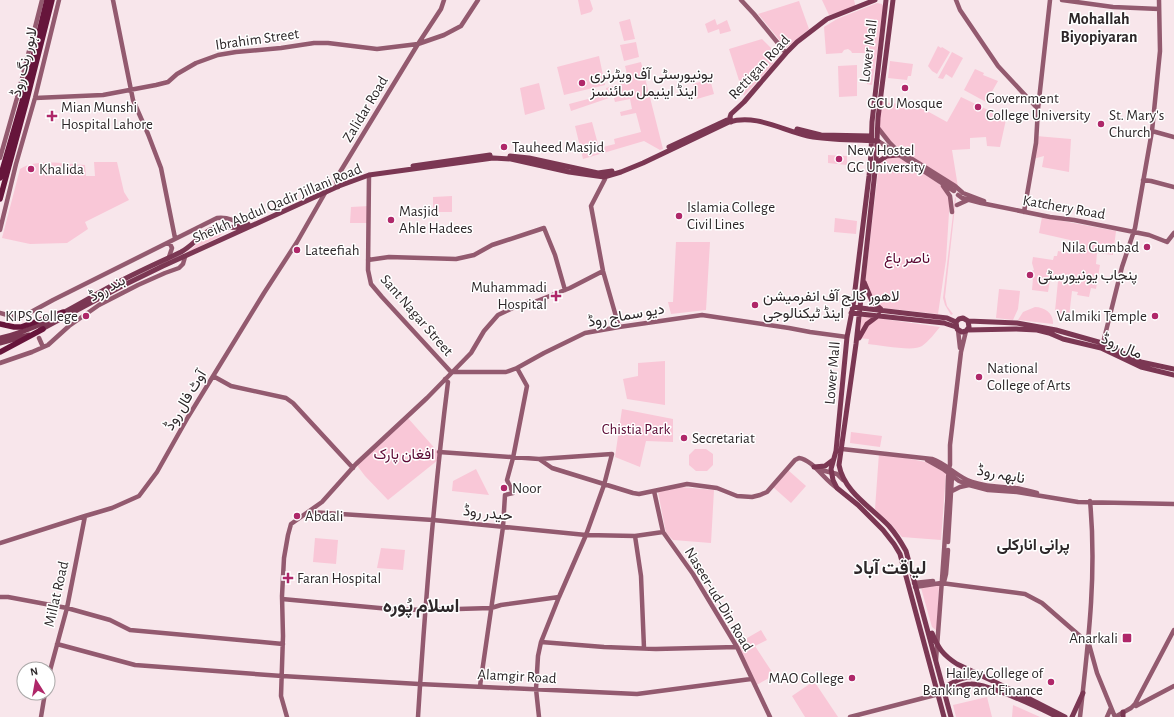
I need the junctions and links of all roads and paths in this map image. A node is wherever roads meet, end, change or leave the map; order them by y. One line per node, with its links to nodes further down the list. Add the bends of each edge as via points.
1 (42, 0): 16 (street); 35 (street)
2 (47, 0): 39 (highway, لاہور رنگ روڈ, bridge)
3 (52, 0): 46 (highway, لاہور رنگ روڈ, bridge)
4 (113, 0): 23 (street)
5 (444, 0): 19 (street, Zalidar Road)
6 (478, 0): 19 (street, Ibrahim Street, via 461,26)
7 (741, 0): 22 (street)
8 (875, 0): 22 (main road, Rettigan Road, via 827,19)
9 (880, 0): 17 (main road)
10 (886, 0): 17 (main road, Lower Mall)
11 (893, 0): 21 (main road, Lower Mall)
12 (956, 0): 25 (street, via 998,66)
13 (1050, 0): 25 (street)
14 (1062, 0): 18 (street, via 1113,7)
15 (1159, 0): 18 (street)
16 (58, 2): 24 (street)
17 (885, 8): 20 (main road, Lower Mall)
18 (1159, 9): 28 (street, via 1160,51)
19 (418, 44): 23 (street, Ibrahim Street, via 377,49 314,43 236,52 196,63 168,82); 42 (street, Zalidar Road, via 337,177)
20 (880, 44): 21 (main road); 30 (main road, Lower Mall)
21 (888, 44): 27 (main road, Lower Mall)
22 (786, 53): 26 (main road, Rettigan Road, via 731,114)
23 (130, 91): 24 (street, Ibrahim Street, via 103,95); 56 (street, via 161,168)
24 (35, 98): 53 (street)
25 (1038, 109): 49 (street)
26 (730, 121): 30 (main road, Sheikh Abdul Qadir Jillani Road, via 754,117 821,135); 31 (main road, Sheikh Abdul Qadir Jillani Road, via 751,120 812,137); 38 (main road, Sheikh Abdul Qadir Jillani Road, via 633,167); 42 (main road, Sheikh Abdul Qadir Jillani Road, via 622,169 609,172 598,173 529,158 494,155 366,173)
27 (878, 128): 32 (main road, Lower Mall); 45 (street, Katchery Road, via 894,147 955,186)
28 (1152, 131): 29 (street); 41 (street)
29 (1174, 137)
30 (871, 138): 31 (main road, Sheikh Abdul Qadir Jillani Road); 32 (main road, Sheikh Abdul Qadir Jillani Road); 33 (main road, Lower Mall)
31 (859, 140): 33 (main road, via 868,147)
32 (878, 141): 34 (street, Katchery Road); 36 (main road, Lower Mall)
33 (871, 154): 65 (main road, Lower Mall)
34 (898, 155): 36 (main road, via 887,156); 40 (street, Katchery Road)
35 (0, 158)
36 (876, 163): 63 (main road, Lower Mall)
37 (369, 175): 38 (main road, Sheikh Abdul Qadir Jillani Road, via 503,158); 42 (main road, Sheikh Abdul Qadir Jillani Road); 61 (street, Sant Nagar Street)
38 (604, 177): 62 (street, via 591,206)
39 (0, 178)
40 (937, 180): 45 (street, Katchery Road); 50 (street, via 950,194)
41 (1143, 180): 43 (street); 54 (street)
42 (338, 186): 44 (main road, Sheikh Abdul Qadir Jillani Road)
43 (1174, 187)
44 (325, 192): 51 (main road, Sheikh Abdul Qadir Jillani Road); 58 (main road, Sheikh Abdul Qadir Jillani Road); 95 (street, آوٹ فال روڈ, via 298,242)
45 (957, 192): 47 (street, Katchery Road, via 962,198); 49 (street)
46 (0, 199)
47 (970, 200): 48 (street); 49 (street, Katchery Road)
48 (957, 205)
49 (1024, 210): 54 (street, Katchery Road)
50 (952, 212)
51 (243, 227): 52 (main road, Sheikh Abdul Qadir Jillani Road); 56 (street, بند روڈ, via 232,219 217,218)
52 (218, 228): 58 (main road, via 224,232 222,236); 60 (main road, Sheikh Abdul Qadir Jillani Road, via 205,233 187,248)
53 (0, 230)
54 (1133, 232): 55 (street, Katchery Road, via 1167,242); 86 (street)
55 (1174, 232)
56 (175, 238): 57 (street, بند روڈ)
57 (169, 242): 60 (street, via 172,248); 71 (street, بند روڈ)
58 (208, 245): 59 (main road, Sheikh Abdul Qadir Jillani Road)
59 (185, 256): 79 (main road, Sheikh Abdul Qadir Jillani Road); 87 (street, بند روڈ, via 179,268 99,305)
60 (169, 257): 68 (main road, Sheikh Abdul Qadir Jillani Road)
61 (368, 260): 64 (street, via 389,257 456,259 474,255 492,245 544,228); 93 (street, Sant Nagar Street, via 371,284)
62 (604, 270): 64 (street); 77 (street)
63 (863, 279): 66 (main road, Lower Mall); 67 (main road, via 872,301)
64 (565, 290): 93 (street, via 498,315 484,331 471,353)
65 (852, 307): 66 (main road); 70 (main road, Lower Mall)
66 (860, 308): 67 (main road); 72 (main road, Lower Mall)
67 (884, 311): 78 (main road, via 947,318)
68 (63, 312): 76 (highway, via 21,327); 82 (main road, Sheikh Abdul Qadir Jillani Road, via 31,329)
69 (0, 313): 71 (street, بند روڈ, via 14,318)
70 (851, 313): 72 (main road); 81 (main road, Lower Mall)
71 (26, 314): 74 (street)
72 (860, 314): 73 (main road); 85 (main road, Lower Mall)
73 (879, 315): 78 (main road); 85 (main road, via 867,324)
74 (30, 321)
75 (968, 321): 78 (main road, via 959,319); 80 (main road, via 970,325); 86 (main road, مال روڈ, via 1042,327)
76 (0, 324)
77 (619, 326): 81 (street, دیو سماج روڈ, via 702,315); 91 (street, دیو سماج روڈ, via 585,333)
78 (957, 326): 80 (main road, via 962,332); 89 (street)
79 (42, 329): 84 (main road, Sheikh Abdul Qadir Jillani Road); 88 (highway)
80 (966, 331): 86 (main road, مال روڈ, via 1016,328 1037,330 1063,339); 89 (street)
81 (847, 337): 99 (main road, Lower Mall)
82 (0, 338)
83 (39, 338): 87 (street)
84 (0, 343)
85 (856, 344): 97 (main road, Lower Mall)
86 (1102, 346): 92 (main road, مال روڈ, via 1137,360); 94 (main road, مال روڈ, via 1141,367)
87 (43, 347): 90 (street, بند روڈ)
88 (0, 352)
89 (961, 352): 100 (street)
90 (0, 363)
91 (517, 368): 93 (street, دیو سماج روڈ, via 506,372); 101 (street, via 527,386)
92 (1174, 369)
93 (451, 372): 96 (street)
94 (1174, 375)
95 (213, 376): 107 (street, via 231,386 286,398); 120 (street, آوٹ فال روڈ, via 157,472 139,496)
96 (445, 379): 98 (street, via 448,382); 107 (street)
97 (842, 449): 103 (street, نابھہ روڈ); 105 (main road, Lower Mall)
98 (439, 452): 101 (street); 121 (street)
99 (835, 457): 106 (main road, via 828,465); 109 (main road, Lower Mall)
100 (950, 457): 104 (street); 108 (street)
101 (513, 458): 102 (street); 122 (street, via 507,480 512,492 505,495)
102 (539, 459): 111 (street, via 552,468); 111 (street, via 612,454)
103 (927, 460): 104 (street, نابھہ روڈ); 108 (street, نابھہ روڈ)
104 (938, 461): 108 (street, نابھہ روڈ)
105 (839, 465): 109 (street); 110 (main road)
106 (814, 467): 109 (street); 113 (street); 114 (street, via 804,459 796,458 767,492 755,496 737,496 717,488 686,484)
107 (353, 468): 119 (street)
108 (950, 470): 112 (street, نابھہ روڈ); 115 (street); 116 (street, نابھہ روڈ, via 973,483 1017,488); 127 (street)
109 (831, 473): 110 (street); 113 (main road)
110 (845, 482): 128 (main road, via 899,538 906,551)
111 (604, 485): 114 (street, via 638,494); 124 (street)
112 (969, 485): 115 (street); 116 (street, نابھہ روڈ, via 988,490)
113 (837, 488): 157 (main road, via 883,530 900,554)
114 (654, 491): 123 (street, Naseer-ud-Din Road)
115 (952, 491): 127 (street)
116 (1053, 498): 117 (street, نابھہ روڈ)
117 (1090, 502): 118 (street, نابھہ روڈ); 138 (street, via 1093,558)
118 (1174, 504)
119 (310, 512): 121 (street, حیدر روڈ); 131 (street, via 291,524 284,558)
120 (85, 516): 126 (street, آوٹ فال روڈ); 132 (street, Millat Road)
121 (433, 520): 122 (street, حیدر روڈ); 134 (street)
122 (503, 527): 124 (street, حیدر روڈ); 133 (street)
123 (663, 532): 125 (street, حیدر روڈ); 143 (street, Naseer-ud-Din Road, via 693,574)
124 (586, 535): 125 (street, حیدر روڈ); 130 (street)
125 (636, 536): 142 (street, via 641,576)
126 (0, 543)
127 (943, 581): 128 (street); 138 (street, via 1028,595 1042,603); 141 (street)
128 (915, 585): 135 (main road)
129 (0, 597): 132 (street)
130 (559, 597): 133 (street); 137 (street)
131 (282, 598): 134 (street); 140 (street)
132 (67, 608): 139 (street, Millat Road); 140 (street, via 110,620 130,630)
133 (491, 608): 134 (street); 152 (street)
134 (425, 610): 151 (street)
135 (922, 610): 141 (main road); 144 (main road)
136 (1174, 630): 159 (street)
137 (541, 642): 142 (street); 154 (street)
138 (1088, 643): 146 (street); 147 (street)
139 (57, 644): 145 (street, Millat Road); 149 (street, Alamgir Road, via 135,665)
140 (283, 644): 149 (street)
141 (937, 646): 144 (street); 148 (main road, via 948,658)
142 (644, 648): 143 (street)
143 (737, 648): 150 (street, Naseer-ud-Din Road)
144 (936, 660): 155 (main road)
145 (52, 661)
146 (1095, 664): 147 (street, via 1089,662); 160 (street)
147 (1085, 665): 156 (street)
148 (980, 675): 155 (main road, via 962,677); 172 (main road)
149 (282, 676): 151 (street, Alamgir Road); 164 (street, via 281,696)
150 (751, 679): 154 (street, Alamgir Road, via 637,694); 167 (street, Naseer-ud-Din Road)
151 (419, 684): 152 (street, Alamgir Road); 165 (street)
152 (480, 686): 154 (street, Alamgir Road)
153 (1174, 686): 159 (street)
154 (536, 689): 166 (street)
155 (944, 690): 157 (main road); 170 (main road); 171 (main road, via 972,683 988,687)
156 (1083, 693): 162 (street); 173 (main road)
157 (939, 694): 168 (street); 169 (main road)
158 (44, 701): 163 (street)
159 (1133, 706): 161 (street)
160 (1111, 708): 174 (street); 175 (street)
161 (1123, 715): 175 (street)
162 (1081, 716)
163 (41, 717)
164 (287, 717)
165 (418, 717)
166 (539, 717)
167 (770, 717)
168 (850, 717)
169 (944, 717)
170 (951, 717)
171 (1058, 717)
172 (1065, 717)
173 (1072, 717)
174 (1107, 717)
175 (1115, 717)

